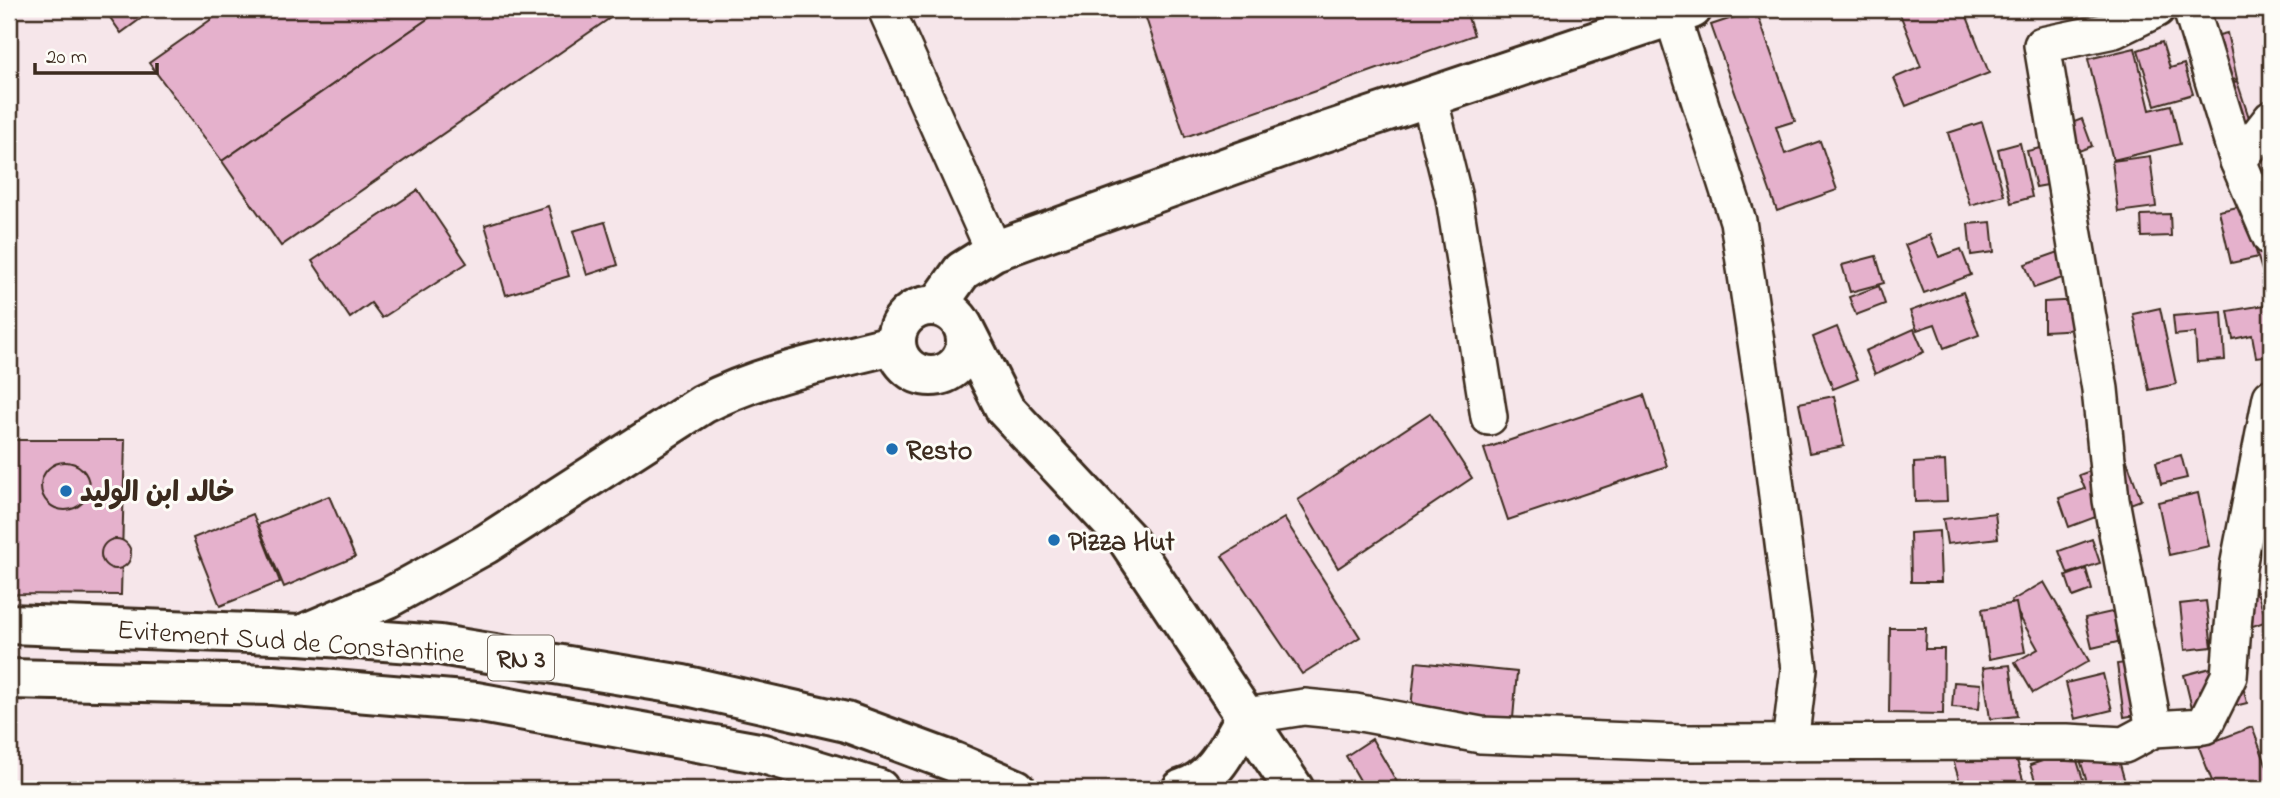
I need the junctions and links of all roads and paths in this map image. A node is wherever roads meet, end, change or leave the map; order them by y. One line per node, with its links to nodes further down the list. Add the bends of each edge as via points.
1 (886, 9): 9 (street)
2 (2157, 9): 20 (street, via 2114,30 2042,45 2100,389 2111,500)
3 (2191, 9): 7 (street)
4 (1682, 12): 5 (main road); 21 (street, via 1738,221 1766,409 1799,669)
5 (1429, 97): 9 (main road); 15 (street, via 1454,198)
6 (2271, 118): 7 (street)
7 (2238, 161): 8 (street)
8 (2271, 238)
9 (994, 251): 10 (main road, via 962,271)
10 (950, 317): 11 (main road, via 919,308 904,318); 12 (main road, via 966,338 962,358 948,372); 14 (main road)
11 (895, 344): 12 (main road, via 906,366); 17 (main road, via 767,376 731,390 486,544 388,598)
12 (928, 376): 14 (main road)
13 (2271, 397): 20 (street, via 2238,566 2229,676 2204,726)
14 (1005, 409): 19 (main road, via 1127,539)
15 (1489, 417)
16 (9, 624): 17 (main road, Evitement Sud de Constantine / RN 3)
17 (301, 635): 22 (main road, Evitement Sud de Constantine / RN 3, via 440,645 683,685 846,722)
18 (9, 679): 23 (main road, Evitement Sud de Constantine / RN 3, via 272,685 476,702 764,754)
19 (1246, 716): 21 (street, via 1304,707 1481,735); 25 (main road, via 1219,761 1196,785); 26 (main road)
20 (2154, 729): 21 (street, via 2124,745)
21 (1790, 743)
22 (1010, 785): 24 (main road, Evitement Sud de Constantine)
23 (879, 789)
24 (1050, 789)
25 (1182, 789)
26 (1294, 789)

